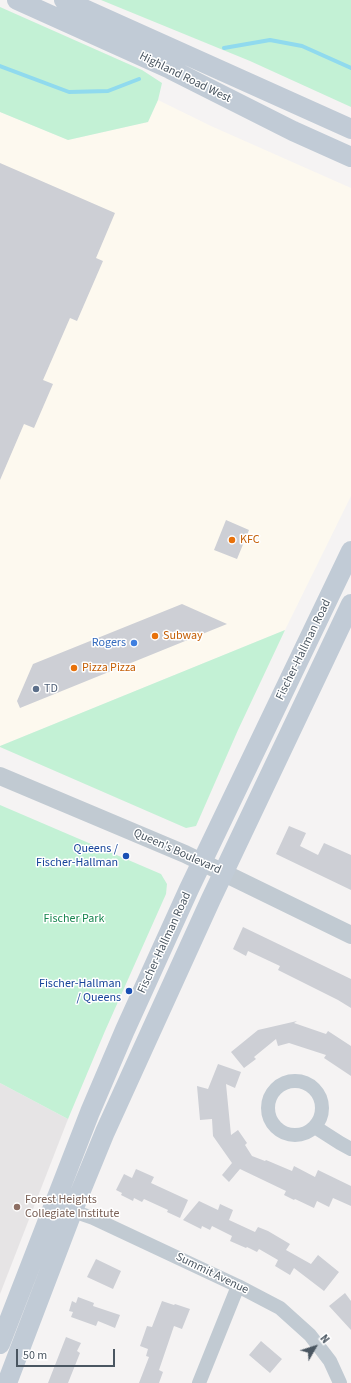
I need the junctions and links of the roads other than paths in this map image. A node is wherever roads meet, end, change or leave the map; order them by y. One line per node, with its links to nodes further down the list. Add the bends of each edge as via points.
1 (17, 0): 4 (main road, Highland Road West, via 170,69)
2 (64, 0): 3 (main road, Highland Road West)
3 (351, 129)
4 (351, 157)
5 (351, 551): 8 (main road, Fischer-Hallman Road)
6 (351, 604): 9 (main road, Fischer-Hallman Road)
7 (0, 776): 8 (street, Queen's Boulevard)
8 (202, 862): 9 (street, Queen's Boulevard); 13 (main road, Fischer-Hallman Road, via 124,1030)
9 (224, 872): 10 (street, Queen's Boulevard); 14 (main road, Fischer-Hallman Road, via 105,1132)
10 (351, 935)
11 (315, 1127): 12 (street)
12 (351, 1148)
13 (54, 1204): 14 (street, Summit Avenue); 16 (main road, Fischer-Hallman Road)
14 (73, 1210): 15 (street, Summit Avenue); 17 (main road, Fischer-Hallman Road)
15 (238, 1286): 18 (street); 19 (street, Summit Avenue, via 280,1308 310,1335 330,1361)
16 (0, 1344)
17 (8, 1383)
18 (199, 1383)
19 (340, 1383)

